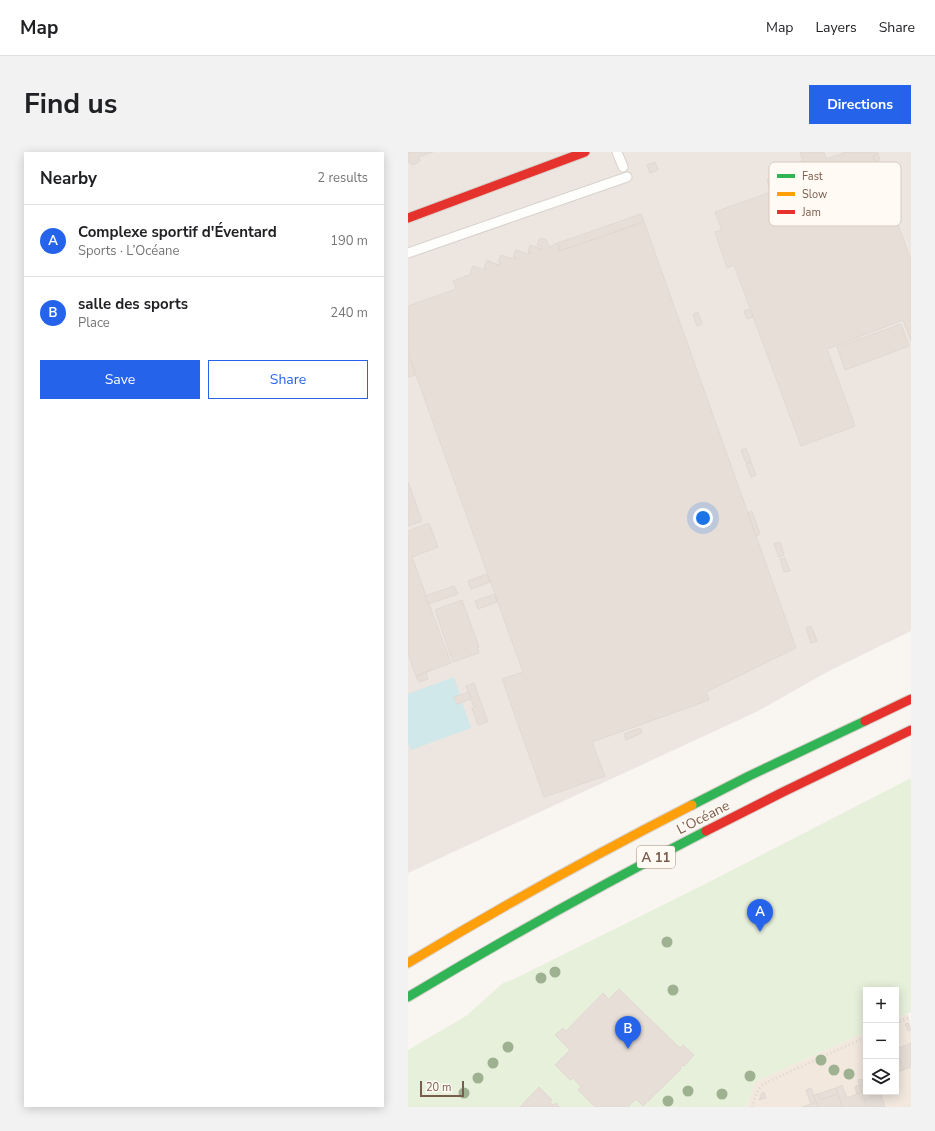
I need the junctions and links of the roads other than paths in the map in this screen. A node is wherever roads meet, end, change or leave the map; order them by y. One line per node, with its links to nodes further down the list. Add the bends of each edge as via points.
1 (585, 152): 5 (main road)
2 (617, 152): 3 (lane)
3 (623, 167)
4 (627, 177): 6 (lane)
5 (408, 218)
6 (408, 253)
7 (911, 699): 9 (main road, L’Océane / A 11, via 669,817 459,932)
8 (911, 730): 10 (main road, L’Océane / A 11, via 660,854 505,939)
9 (408, 963)
10 (408, 997)

